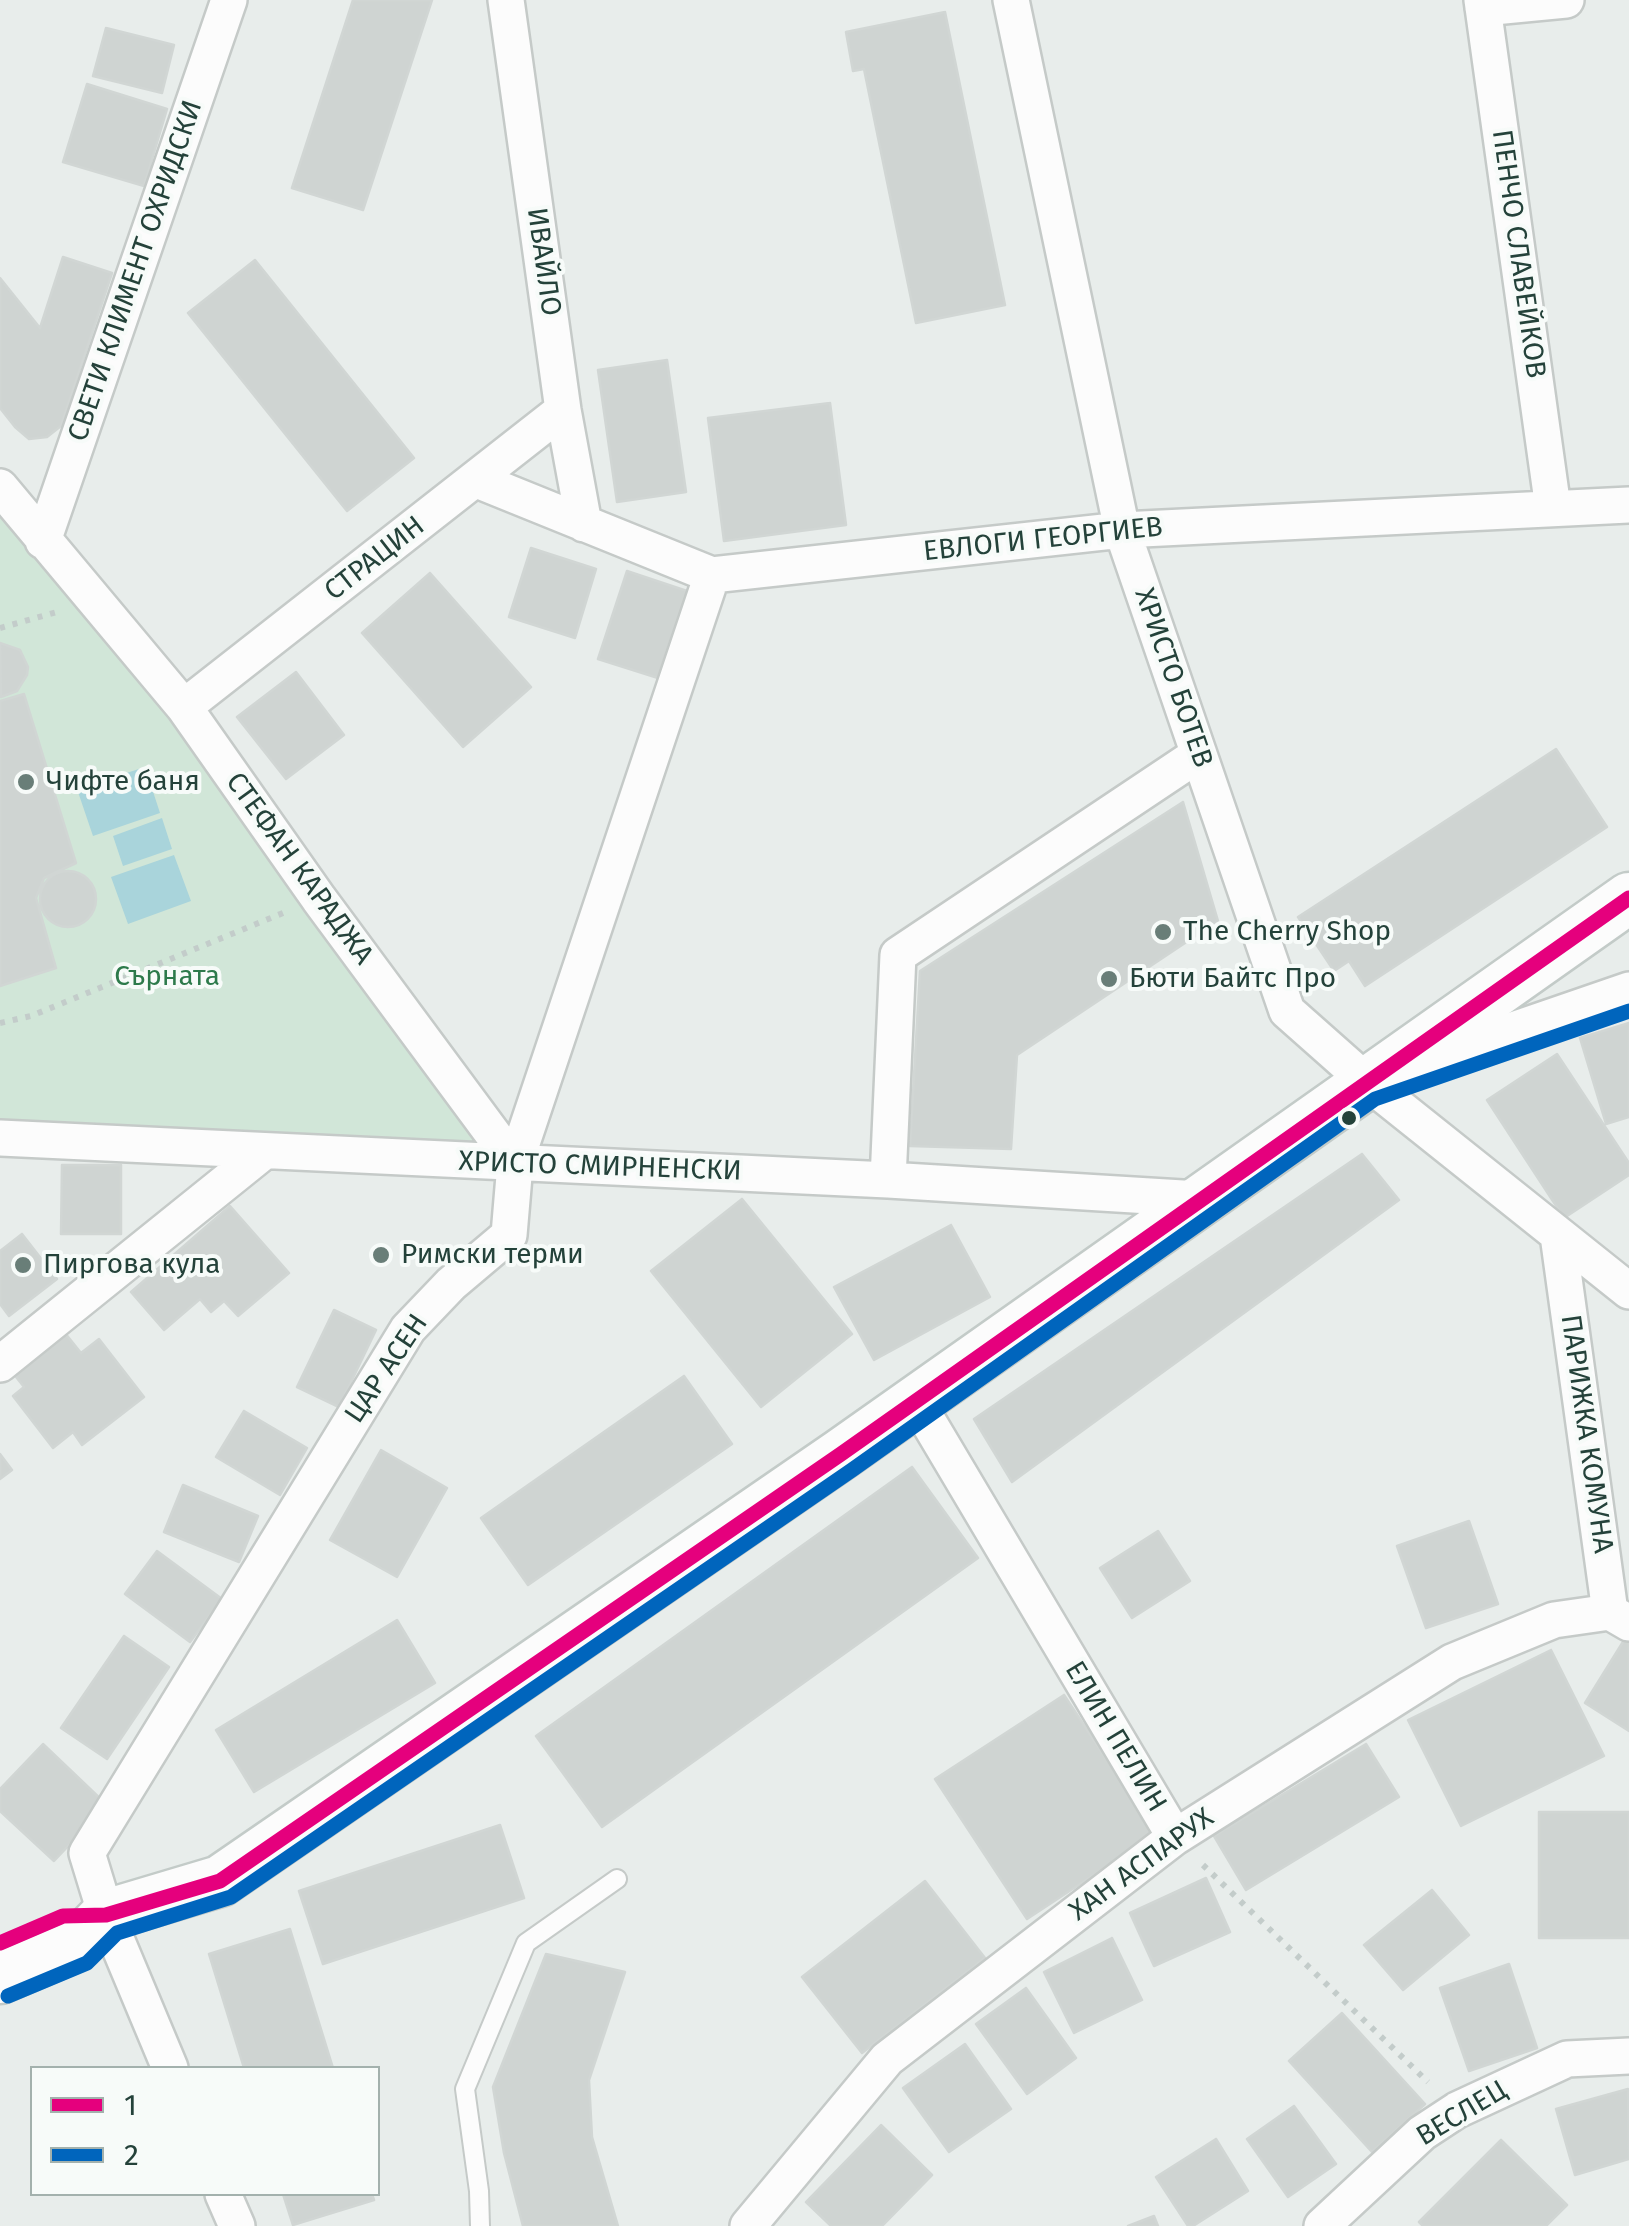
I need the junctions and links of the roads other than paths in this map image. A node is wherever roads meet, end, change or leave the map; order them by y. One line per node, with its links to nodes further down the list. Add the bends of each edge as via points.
1 (229, 0): 13 (street, СВЕТИ КЛИМЕНТ ОХРИДСКИ)
2 (506, 0): 6 (street, ИВАЙЛО)
3 (1011, 0): 12 (street, ХРИСТО БОТЕВ)
4 (1566, 0): 5 (street)
5 (1483, 4): 10 (street, ПЕНЧО СЛАВЕЙКОВ)
6 (564, 410): 7 (street, СТРАЦИН); 11 (street, ИВАЙЛО)
7 (477, 480): 11 (street, ЕВЛОГИ ГЕОРГИЕВ); 15 (street, СТРАЦИН)
8 (0, 488): 13 (street, СТЕФАН КАРАДЖА)
9 (1629, 505): 10 (street, ЕВЛОГИ ГЕОРГИЕВ)
10 (1554, 508): 12 (street, ЕВЛОГИ ГЕОРГИЕВ)
11 (584, 524): 14 (street, ЕВЛОГИ ГЕОРГИЕВ)
12 (1122, 530): 14 (street, ЕВЛОГИ ГЕОРГИЕВ); 16 (street, ХРИСТО БОТЕВ)
13 (43, 541): 15 (street, СТЕФАН КАРАДЖА)
14 (712, 575): 22 (street, ЦАР АСЕН)
15 (184, 706): 22 (street, СТЕФАН КАРАДЖА)
16 (1199, 754): 19 (street, ХРИСТО БОТЕВ, via 1287,1011); 23 (street, via 898,955)
17 (1629, 898): 19 (main road)
18 (1629, 990): 19 (street)
19 (1366, 1081): 24 (main road); 25 (street, ХРИСТО БОТЕВ)
20 (0, 1138): 21 (street, ХРИСТО СМИРНЕНСКИ)
21 (262, 1153): 22 (street, ХРИСТО СМИРНЕНСКИ); 27 (street)
22 (515, 1164): 23 (street, ХРИСТО СМИРНЕНСКИ); 32 (street, ЦАР АСЕН, via 509,1235 408,1328 87,1852)
23 (888, 1180): 24 (street, ХРИСТО СМИРНЕНСКИ)
24 (1199, 1199): 28 (main road)
25 (1558, 1235): 26 (street, ХРИСТО БОТЕВ); 29 (street, ПАРИЖКА КОМУНА)
26 (1629, 1291)
27 (0, 1364)
28 (916, 1401): 30 (street, ЕЛИН ПЕЛИН); 32 (main road, via 220,1881)
29 (1620, 1617): 30 (street, ХАН АСПАРУХ, via 1554,1620 1452,1662)
30 (1174, 1837): 40 (street, ХАН АСПАРУХ, via 887,2060)
31 (617, 1880): 39 (lane, via 526,1943 465,2089)
32 (106, 1915): 33 (main road, via 63,1916); 34 (main road, via 77,1945); 36 (street)
33 (0, 1943)
34 (0, 1978)
35 (1629, 2056): 41 (street, ВЕСЛЕЦ, via 1568,2060 1458,2110 1422,2134)
36 (169, 2066)
37 (224, 2196): 38 (street)
38 (237, 2226)
39 (480, 2226)
40 (748, 2226)
41 (1322, 2226)

